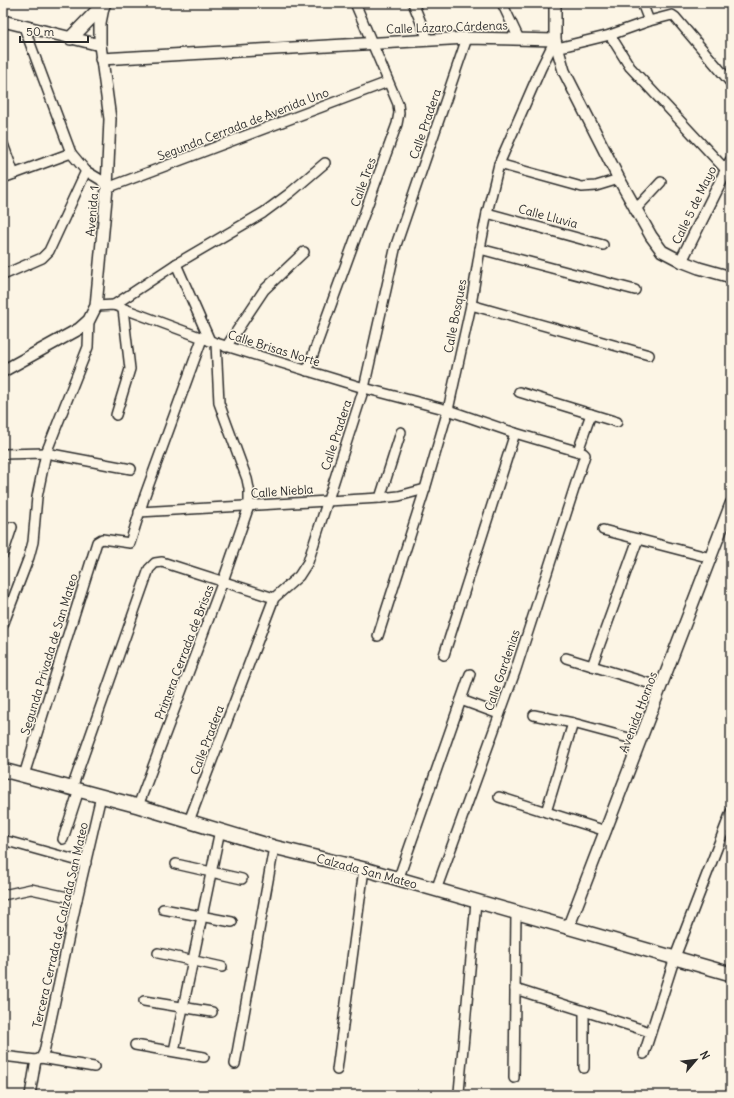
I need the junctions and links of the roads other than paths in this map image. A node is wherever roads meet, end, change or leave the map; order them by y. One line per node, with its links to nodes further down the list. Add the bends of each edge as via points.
1 (104, 3): 11 (main road); 17 (street, Avenida 1, via 100,23)
2 (355, 3): 15 (street, Calle Tres)
3 (413, 3): 14 (street)
4 (502, 3): 13 (street)
5 (555, 3): 16 (street, Calle Bosques)
6 (642, 3): 7 (street)
7 (649, 20): 10 (street); 20 (street, via 672,14)
8 (3, 21): 9 (street)
9 (24, 27): 11 (street); 22 (street)
10 (610, 34): 16 (street); 25 (street, via 630,67)
11 (71, 38): 17 (street)
12 (467, 38): 13 (street, Calle Lázaro Cárdenas); 14 (street, Calle Lázaro Cárdenas); 52 (street, Calle Pradera, via 396,246)
13 (519, 38): 16 (street, Calle Lázaro Cárdenas)
14 (428, 40): 15 (street, Calle Lázaro Cárdenas)
15 (372, 43): 18 (street, Calle Lázaro Cárdenas); 19 (street, Calle Tres)
16 (556, 44): 24 (street, Calle Bosques, via 541,68); 29 (street, via 564,71)
17 (100, 45): 18 (street, Avenida 1)
18 (101, 59): 31 (street, Avenida 1, via 110,119)
19 (388, 82): 31 (street, Segunda Cerrada de Avenida Uno); 51 (street, Calle Tres, via 398,104 397,124)
20 (731, 83)
21 (3, 144): 27 (street)
22 (72, 153): 26 (street); 27 (street)
23 (325, 164): 38 (street, via 263,213)
24 (499, 164): 29 (street, via 582,187); 33 (street, Calle Bosques)
25 (728, 165): 37 (street, Calle 5 de Mayo)
26 (86, 171): 31 (street, via 101,180); 39 (street, via 49,251 42,258)
27 (14, 174): 28 (street)
28 (3, 178)
29 (619, 180): 32 (street)
30 (661, 182): 32 (street)
31 (107, 188): 44 (street, Avenida 1)
32 (635, 210): 37 (street, via 662,251)
33 (487, 213): 34 (street, Calle Lluvia); 35 (street, Calle Bosques)
34 (603, 245)
35 (480, 249): 41 (street); 43 (street, Calle Bosques)
36 (304, 252): 48 (street, via 264,290)
37 (681, 261): 40 (street)
38 (176, 264): 42 (street); 47 (street)
39 (3, 275)
40 (731, 276)
41 (635, 290)
42 (114, 305): 44 (street, Calle Brisas Norte); 45 (street, Calle Brisas Norte)
43 (471, 305): 49 (street); 54 (street, Calle Bosques)
44 (96, 306): 46 (street, Avenida 1)
45 (123, 309): 47 (street, Calle Brisas Norte); 56 (street, via 130,369)
46 (89, 320): 50 (street, Avenida 1, via 79,329); 60 (street, via 88,347)
47 (209, 341): 48 (street, Calle Brisas Norte); 68 (street, via 219,403 247,480); 69 (street)
48 (226, 346): 51 (street, Calle Brisas Norte)
49 (649, 355)
50 (3, 371)
51 (307, 371): 52 (street, Calle Brisas Norte)
52 (364, 388): 54 (street, Calle Brisas Norte); 66 (street, Calle Pradera)
53 (519, 392): 55 (street)
54 (448, 410): 59 (street, Calle Brisas Norte); 64 (street, Calle Bosques)
55 (591, 414): 57 (street); 61 (street, Calle Gardenias)
56 (116, 415)
57 (617, 422)
58 (400, 432): 65 (street)
59 (515, 433): 61 (street, Calle Brisas Norte); 79 (street)
60 (46, 453): 62 (street); 63 (street); 77 (street, via 37,497 33,542)
61 (581, 453): 85 (street, Calle Gardenias)
62 (3, 454)
63 (131, 469)
64 (425, 489): 65 (street, Calle Niebla); 78 (street, Calle Bosques)
65 (380, 498): 66 (street, Calle Niebla)
66 (328, 500): 68 (street, Calle Niebla); 76 (street, Calle Pradera, via 308,562 300,576)
67 (731, 504): 74 (street, Avenida Hornos)
68 (249, 506): 69 (street, Calle Niebla); 75 (street, Primera Cerrada de Brisas)
69 (139, 512): 90 (street, Segunda Privada de San Mateo, via 130,543 102,539 97,542)
70 (12, 527): 73 (street)
71 (603, 530): 72 (street)
72 (638, 539): 74 (street); 81 (street)
73 (3, 554)
74 (710, 558): 83 (street, Avenida Hornos)
75 (223, 581): 76 (street); 91 (street, via 162,562 154,563 149,569); 94 (street, Primera Cerrada de Brisas)
76 (274, 598): 97 (street, Calle Pradera)
77 (3, 625)
78 (378, 636)
79 (444, 655)
80 (566, 658): 81 (street)
81 (592, 666): 83 (street)
82 (470, 674): 84 (street)
83 (661, 687): 88 (street, Avenida Hornos)
84 (461, 700): 85 (street); 108 (street)
85 (500, 714): 109 (street, Calle Gardenias)
86 (534, 715): 87 (street)
87 (572, 723): 88 (street); 95 (street)
88 (640, 741): 99 (street, Avenida Hornos)
89 (3, 770): 90 (main road, Calzada San Mateo)
90 (24, 775): 91 (main road, Calzada San Mateo)
91 (75, 789): 92 (main road, Calzada San Mateo); 100 (street)
92 (101, 796): 94 (main road, Calzada San Mateo); 103 (street, Tercera Cerrada de Calzada San Mateo)
93 (499, 797): 95 (street)
94 (138, 806): 97 (main road, Calzada San Mateo)
95 (546, 812): 99 (street)
96 (731, 812): 119 (street)
97 (189, 821): 98 (main road, Calzada San Mateo)
98 (220, 830): 102 (main road, Calzada San Mateo); 106 (street)
99 (606, 831): 117 (street, Avenida Hornos)
100 (63, 839)
101 (3, 840): 103 (street)
102 (274, 847): 105 (main road, Calzada San Mateo); 135 (street)
103 (86, 863): 111 (street, Tercera Cerrada de Calzada San Mateo)
104 (176, 864): 106 (street)
105 (364, 869): 108 (main road, Calzada San Mateo); 138 (street)
106 (211, 873): 107 (street); 115 (street)
107 (242, 879)
108 (398, 880): 109 (main road, Calzada San Mateo)
109 (436, 890): 112 (main road, Calzada San Mateo)
110 (3, 895): 111 (street, via 31,889)
111 (77, 899): 134 (street, Tercera Cerrada de Calzada San Mateo, via 44,1052)
112 (476, 902): 114 (main road, Calzada San Mateo); 140 (street)
113 (164, 909): 115 (street)
114 (516, 912): 117 (main road, Calzada San Mateo); 123 (street)
115 (203, 916): 116 (street); 120 (street)
116 (232, 922)
117 (568, 928): 119 (main road, Calzada San Mateo)
118 (158, 952): 120 (street)
119 (675, 957): 122 (main road, Calzada San Mateo); 128 (street)
120 (194, 960): 121 (street); 125 (street)
121 (222, 967)
122 (731, 974)
123 (515, 989): 126 (street); 139 (street)
124 (144, 1001): 125 (street)
125 (183, 1008): 127 (street); 130 (street)
126 (584, 1011): 128 (street); 137 (street)
127 (212, 1012)
128 (650, 1032): 131 (street)
129 (134, 1045): 130 (street)
130 (174, 1051): 133 (street)
131 (644, 1054)
132 (3, 1056): 134 (street)
133 (204, 1058)
134 (39, 1059): 136 (street); 141 (street, Tercera Cerrada de Calzada San Mateo)
135 (235, 1064)
136 (94, 1067)
137 (584, 1068)
138 (337, 1070)
139 (514, 1078)
140 (459, 1092)
141 (30, 1095)

